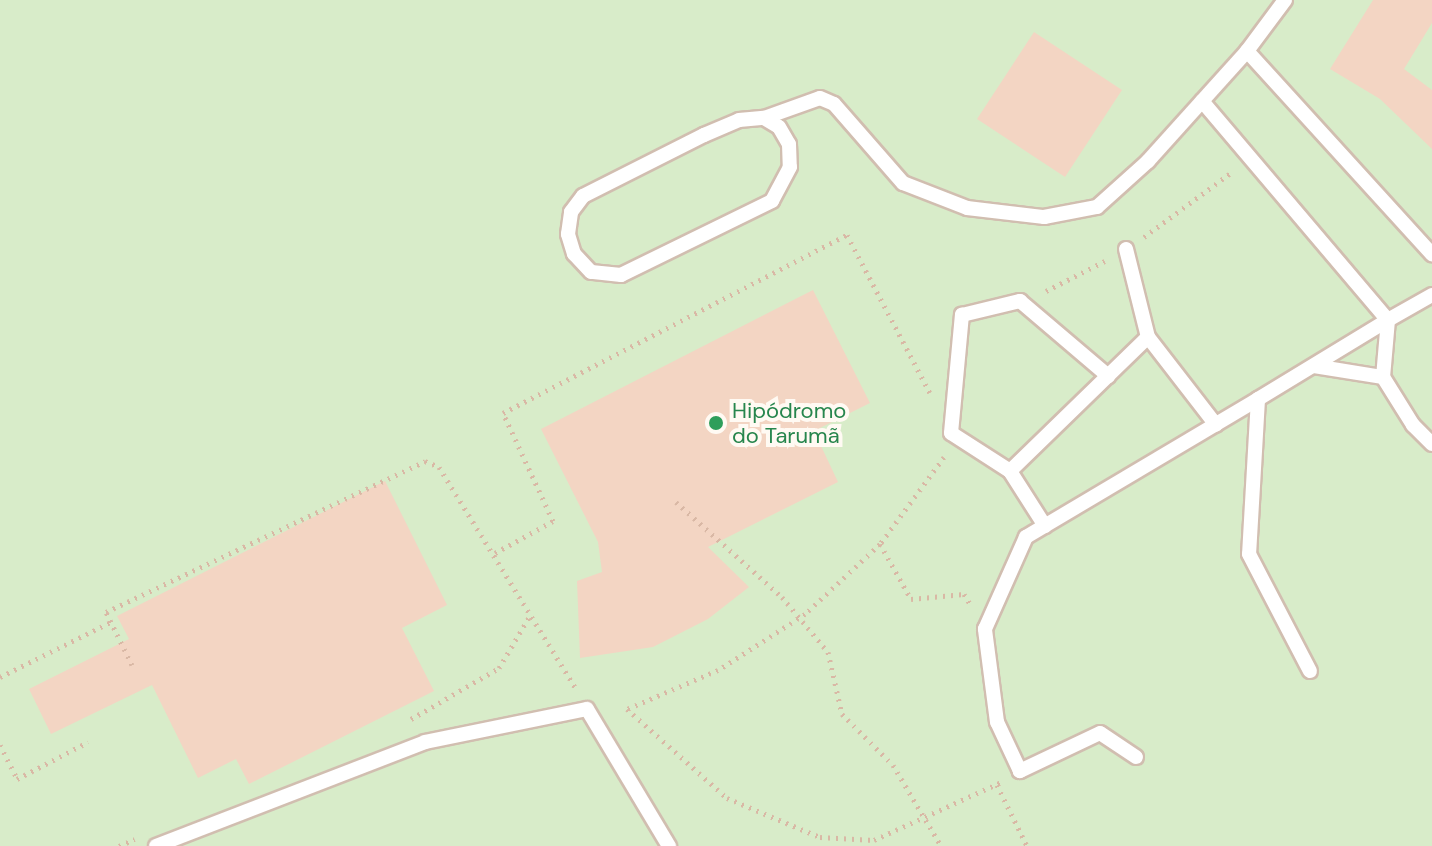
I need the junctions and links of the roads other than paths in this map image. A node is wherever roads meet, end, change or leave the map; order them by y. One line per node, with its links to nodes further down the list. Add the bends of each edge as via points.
1 (1285, 0): 2 (lane)
2 (1247, 51): 3 (lane); 6 (lane)
3 (1202, 101): 4 (lane, via 1097,207 1044,217 967,208 903,183 834,104 820,98); 8 (lane)
4 (764, 118): 4 (lane, via 739,120 704,135 583,196 571,212 568,234 574,254 591,272 621,275 772,201 790,167 789,144 779,127)
5 (1126, 249): 9 (lane)
6 (1432, 254)
7 (1432, 295): 8 (lane)
8 (1388, 320): 10 (lane); 12 (lane)
9 (1148, 337): 11 (lane); 14 (lane)
10 (1314, 366): 12 (lane); 13 (lane)
11 (1108, 376): 16 (lane); 16 (lane, via 1020,301 962,315 951,433)
12 (1383, 377): 15 (lane, via 1413,425)
13 (1258, 399): 14 (lane); 18 (lane, via 1249,554)
14 (1216, 425): 17 (lane)
15 (1432, 444)
16 (1010, 471): 17 (lane)
17 (1045, 526): 19 (lane, via 1026,537 985,629 997,722 1020,771 1100,733)
18 (1310, 671)
19 (1136, 757)
20 (156, 846): 21 (lane, via 425,742 587,709)
21 (669, 846)

